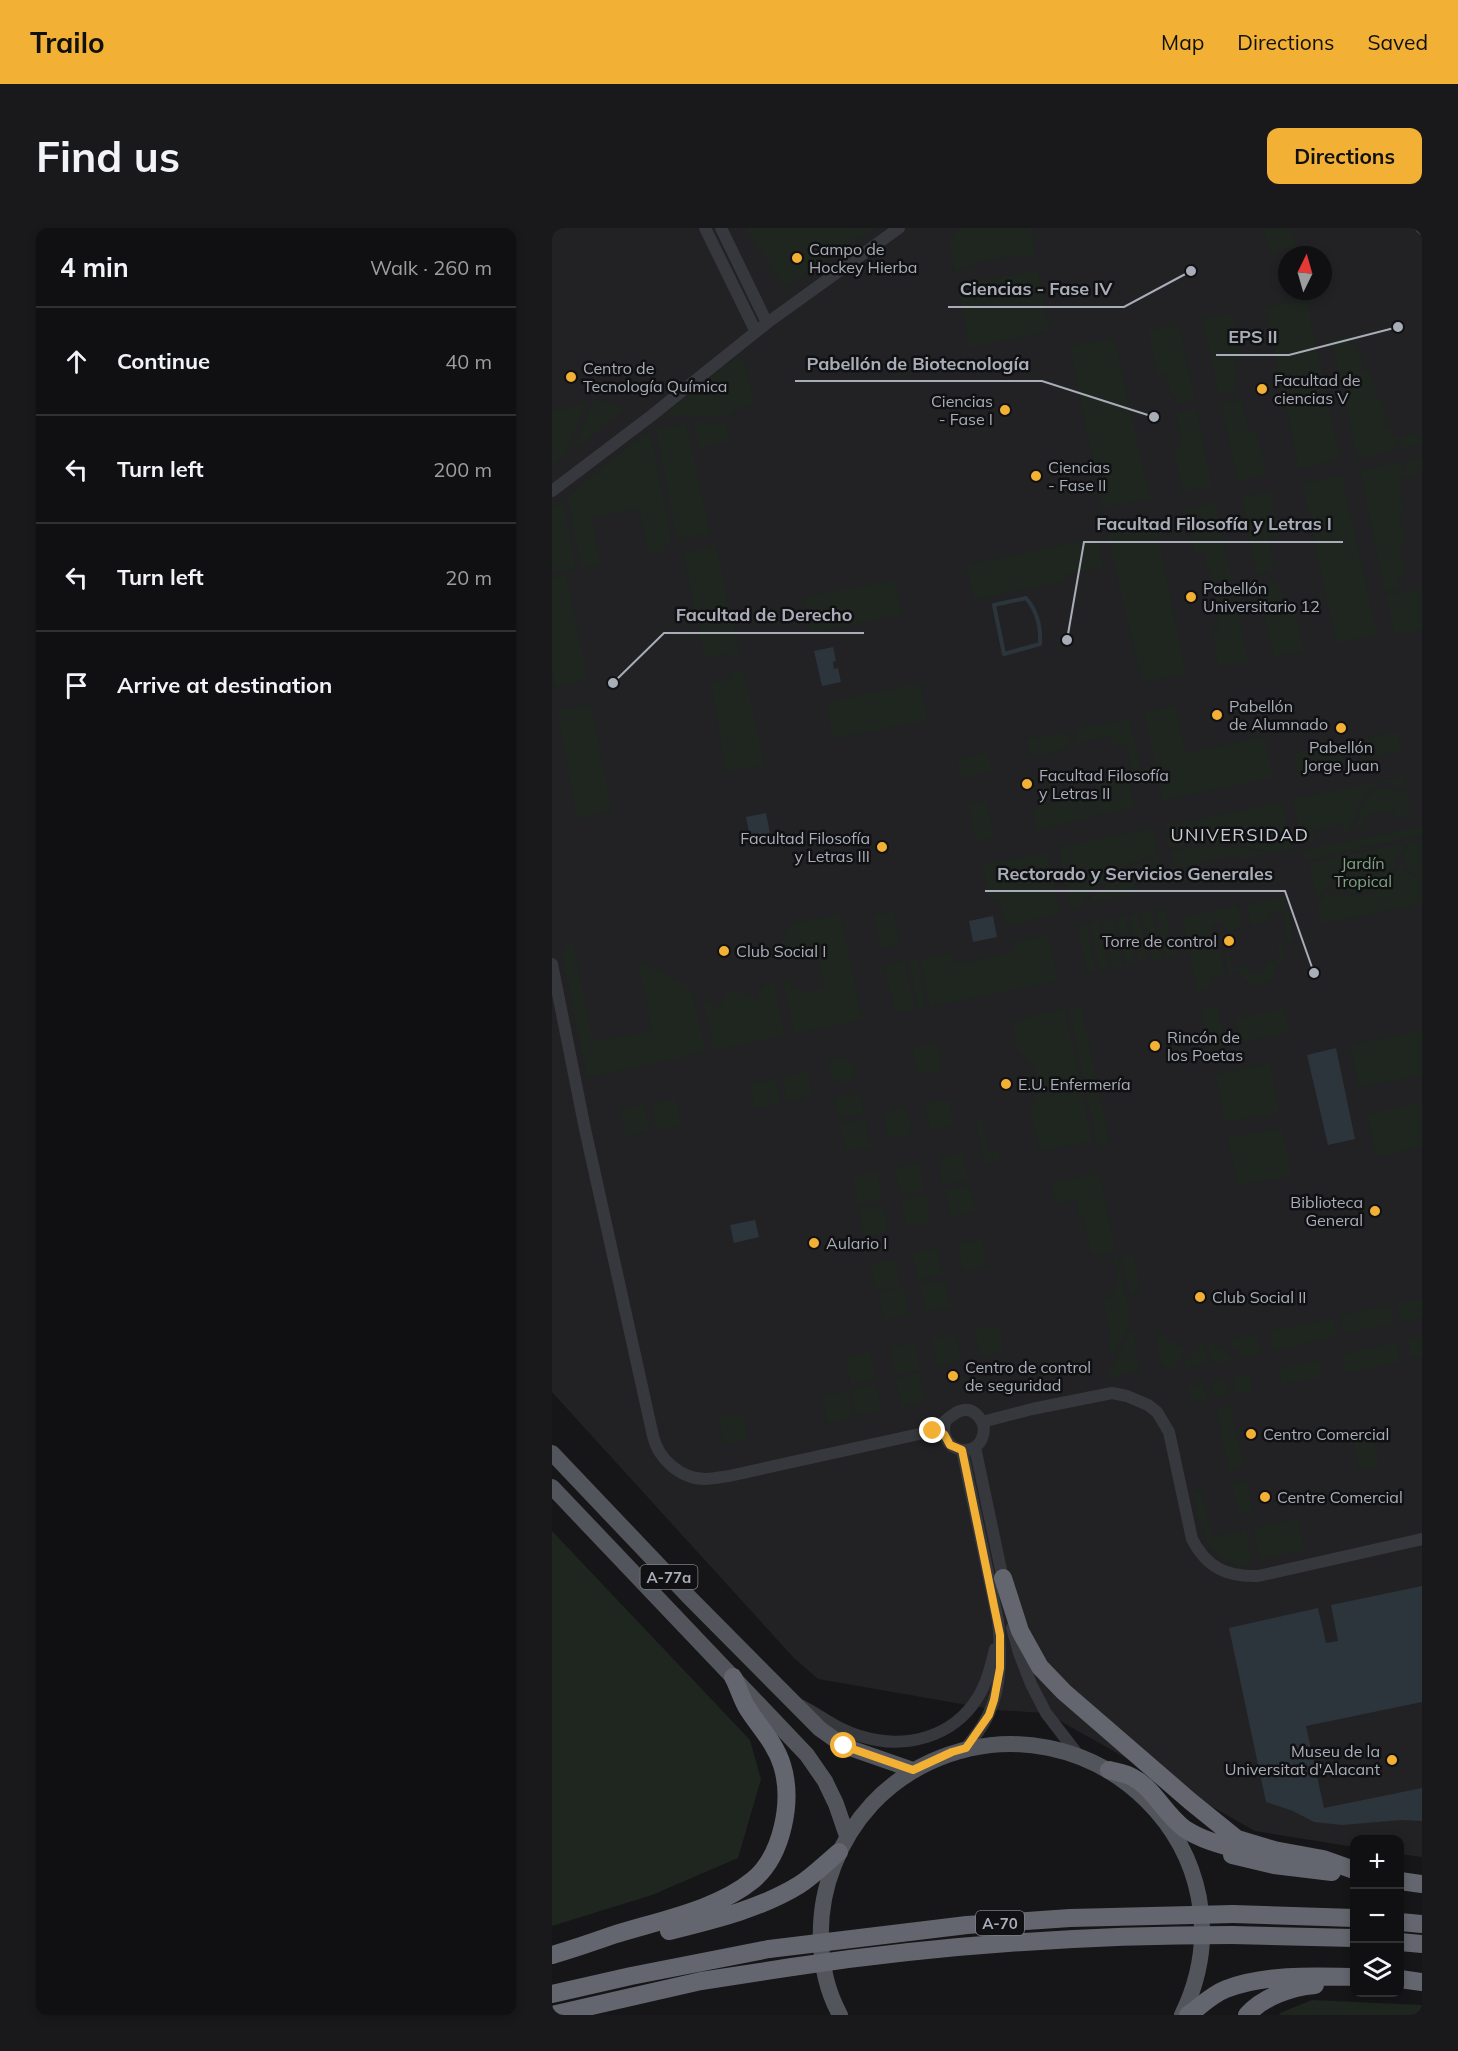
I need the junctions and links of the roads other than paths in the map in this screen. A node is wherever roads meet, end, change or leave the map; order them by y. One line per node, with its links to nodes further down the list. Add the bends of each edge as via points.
1 (705, 228): 5 (street)
2 (721, 228): 4 (street)
3 (899, 228): 4 (street)
4 (767, 323): 5 (street)
5 (756, 332): 6 (street)
6 (552, 491)
7 (552, 964): 9 (street, via 650,1425 660,1454 678,1472 704,1479)
8 (980, 1419): 9 (street, via 972,1412 959,1411 949,1417); 10 (street, via 982,1438); 13 (street, via 1112,1393 1148,1405 1169,1432 1195,1545 1223,1572 1237,1577 1258,1576)
9 (941, 1430): 10 (street, via 950,1445)
10 (969, 1448): 14 (street); 15 (street)
11 (552, 1454): 17 (main road, A-77a)
12 (552, 1487): 16 (main road, A-77a)
13 (1422, 1539)
14 (1003, 1578): 19 (street, via 1007,1609 1031,1684 1046,1713); 25 (highway, via 1020,1631 1040,1668 1190,1801 1237,1839 1323,1859)
15 (998, 1621): 17 (street, via 995,1651 980,1696 966,1714 934,1735 898,1742 859,1736); 18 (street, via 1000,1668 994,1700 989,1715)
16 (733, 1677): 23 (main road, A-77a, via 807,1755 825,1781); 36 (highway, via 782,1765 786,1801 772,1855 754,1880 722,1898 682,1916)
17 (788, 1699): 20 (main road, A-77a, via 838,1742)
18 (966, 1748): 19 (main road, via 1032,1744); 20 (main road)
19 (1079, 1756): 21 (main road)
20 (913, 1770): 23 (main road, via 879,1796)
21 (1109, 1770): 22 (main road, via 1146,1799); 26 (highway, via 1132,1777 1154,1795 1172,1818 1205,1839 1274,1859)
22 (1172, 1831): 27 (highway, via 1187,1840 1274,1865); 43 (main road, via 1194,1881 1201,1923 1198,1965)
23 (847, 1836): 24 (main road)
24 (839, 1852): 36 (highway, via 801,1883 751,1908 664,1932); 42 (main road, via 829,1876 821,1921 825,1973)
25 (1350, 1871)
26 (1350, 1872)
27 (1350, 1873)
28 (1404, 1882): 29 (highway)
29 (1422, 1884)
30 (1350, 1918): 40 (highway, A-70, bridge, via 1233,1914 967,1925 769,1949)
31 (1404, 1922): 32 (highway)
32 (1422, 1924)
33 (1350, 1938): 41 (highway, A-70, bridge, via 1073,1938 936,1948 701,1981)
34 (1404, 1942): 35 (highway)
35 (1422, 1944)
36 (580, 1947): 37 (highway)
37 (552, 1955)
38 (1350, 1977): 44 (highway, via 1302,1976 1226,1988)
39 (1350, 1984): 45 (highway, via 1292,1989 1271,1997)
40 (552, 1994)
41 (552, 2015)
42 (840, 2015)
43 (1182, 2015)
44 (1188, 2015)
45 (1247, 2015)

